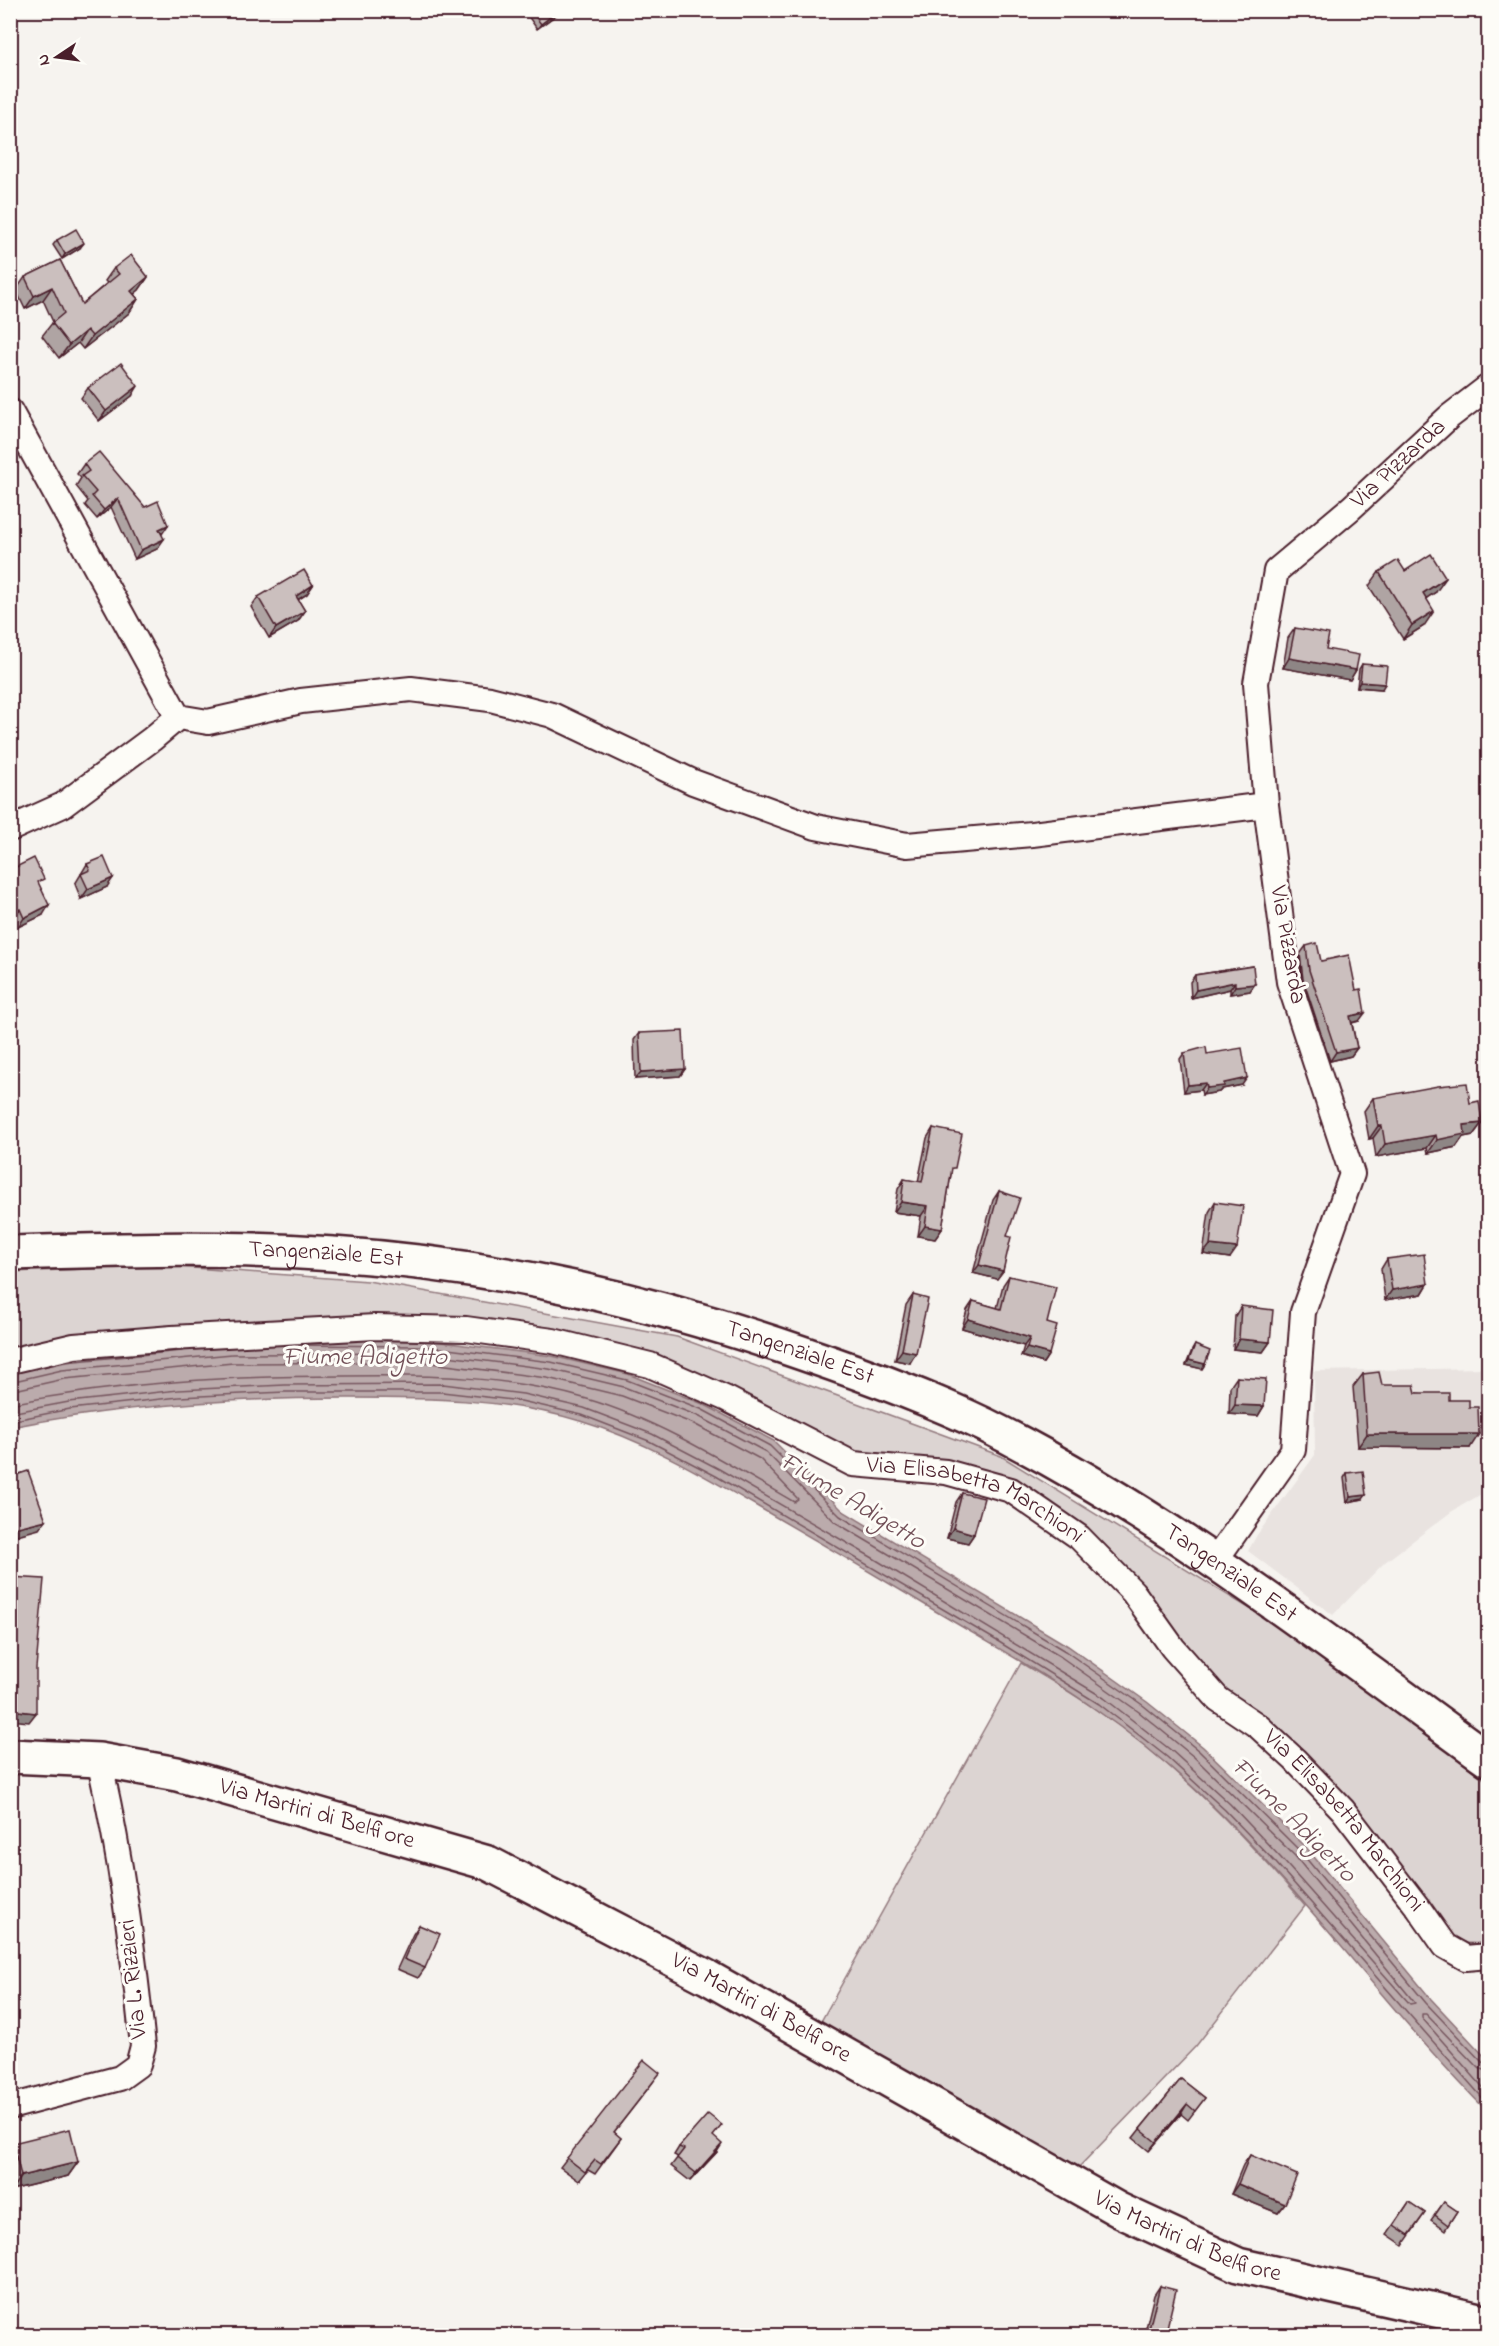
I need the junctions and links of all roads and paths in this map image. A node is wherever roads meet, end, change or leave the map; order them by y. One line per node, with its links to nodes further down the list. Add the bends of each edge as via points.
1 (1488, 387): 4 (street, Via Pizzarda, via 1276,571 1256,683)
2 (10, 411): 3 (street)
3 (178, 717): 4 (street, via 208,722 302,701 411,689 490,699 552,715 693,782 816,827 907,844 1032,834); 5 (street, via 63,805)
4 (1266, 805): 8 (street, Via Pizzarda, via 1289,981 1352,1174 1303,1312 1293,1450)
5 (10, 829)
6 (10, 1254): 8 (main road, Tangenziale Est, via 251,1250 334,1254 502,1273 652,1306 726,1326 837,1365 983,1424 1161,1525)
7 (10, 1361): 12 (street, Via Elisabetta Marchioni, via 74,1346 193,1337 375,1327 465,1329 553,1341 650,1365 727,1399 853,1464 946,1472 1011,1490 1079,1537 1133,1593 1218,1700 1258,1726 1343,1810 1445,1946 1466,1958)
8 (1215, 1561): 10 (main road, Tangenziale Est)
9 (10, 1756): 11 (main road, Via Martiri di Belfiore)
10 (1488, 1759)
11 (99, 1760): 13 (street, Via L. Rizzieri, via 131,1930 143,2046 138,2065 120,2078); 14 (main road, Via Martiri di Belfiore, via 225,1786 488,1863 707,1977 1119,2210 1238,2265)
12 (1488, 1956)
13 (10, 2107)
14 (1488, 2322)

